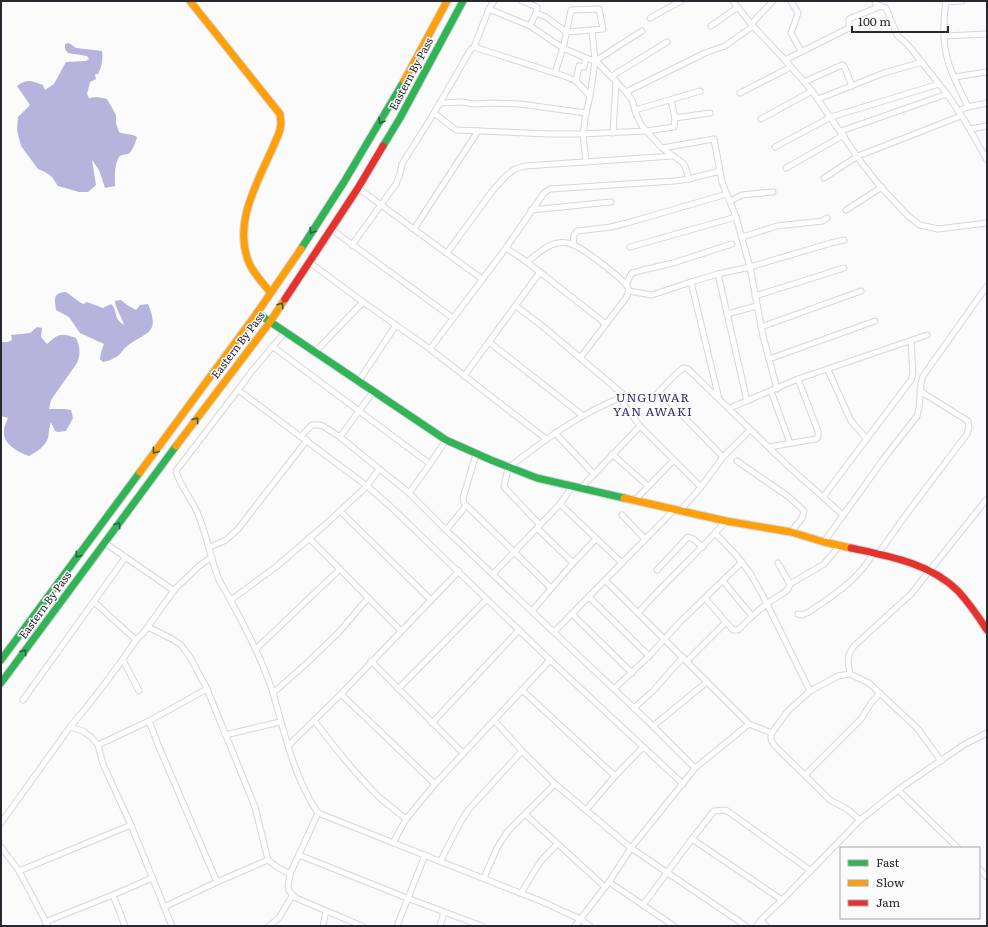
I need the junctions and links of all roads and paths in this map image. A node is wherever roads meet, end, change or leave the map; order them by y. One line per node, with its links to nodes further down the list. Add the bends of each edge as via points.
1 (190, 1): 113 (main road, via 280,114 282,120 280,131 256,182 246,219 244,244 249,262)
2 (447, 1): 113 (main road, Eastern By Pass, one-way to 113, via 375,133 307,240)
3 (463, 1): 81 (main road, Eastern By Pass, via 400,118)
4 (494, 1): 15 (street)
5 (522, 1): 16 (street, via 538,7)
6 (681, 1): 17 (street)
7 (733, 1): 14 (street)
8 (773, 1): 18 (street)
9 (791, 1): 29 (street, via 798,13 790,33)
10 (874, 1): 13 (street)
11 (962, 1): 12 (street)
12 (945, 2): 25 (street)
13 (881, 6): 29 (street, via 849,19 849,28); 33 (street, via 886,8 897,35)
14 (738, 7): 18 (street); 20 (street)
15 (489, 9): 19 (street); 27 (street)
16 (536, 13): 19 (street); 23 (street)
17 (650, 18)
18 (752, 25): 31 (street); 46 (street, via 725,46 705,53)
19 (530, 26): 28 (street)
20 (710, 26)
21 (592, 30): 23 (street); 23 (street, via 603,29 599,9 571,10); 32 (street)
22 (642, 31): 32 (street)
23 (566, 32): 28 (street)
24 (987, 34): 25 (street)
25 (944, 36): 38 (street, via 948,62)
26 (667, 42): 37 (street)
27 (474, 48): 36 (street); 52 (street, via 471,49)
28 (563, 48): 30 (street); 36 (street)
29 (801, 51): 31 (street)
30 (586, 58): 32 (street); 39 (street, via 584,67 579,66)
31 (785, 60): 34 (street)
32 (595, 61): 37 (street); 49 (street)
33 (922, 62): 42 (street); 43 (street)
34 (791, 67): 41 (street); 47 (street)
35 (987, 72): 38 (street)
36 (555, 73): 39 (street)
37 (612, 76): 40 (street)
38 (955, 77): 54 (street)
39 (576, 81): 49 (street)
40 (616, 81): 46 (street); 67 (street)
41 (804, 82): 43 (street, via 842,65); 45 (street)
42 (939, 84): 48 (street); 60 (street)
43 (852, 86): 50 (street)
44 (700, 91): 51 (street)
45 (812, 91): 50 (street); 62 (street)
46 (626, 92): 55 (street)
47 (740, 93)
48 (947, 94): 59 (street); 68 (street)
49 (590, 96): 57 (street)
50 (818, 99): 60 (street)
51 (671, 100): 55 (street); 61 (street)
52 (440, 103): 56 (street); 57 (street, via 520,104)
53 (987, 103): 54 (street)
54 (968, 107): 59 (street)
55 (635, 110): 66 (street)
56 (434, 113): 65 (street, via 456,130); 86 (street, via 402,164 396,184)
57 (586, 113): 69 (street)
58 (710, 113): 61 (street)
59 (960, 113): 64 (street); 73 (street)
60 (831, 117): 68 (street); 70 (street)
61 (675, 118): 66 (street, via 674,127)
62 (761, 119)
63 (987, 126): 64 (street)
64 (970, 130): 74 (street)
65 (478, 131): 69 (street); 92 (street)
66 (646, 131): 67 (street); 71 (street)
67 (613, 133): 69 (street)
68 (843, 133): 73 (street); 76 (street)
69 (583, 134): 75 (street)
70 (775, 147)
71 (662, 148): 72 (street); 77 (street, via 714,139)
72 (673, 156): 75 (street); 79 (street, via 685,166)
73 (858, 156): 78 (street); 80 (street)
74 (986, 158)
75 (586, 162): 101 (street, via 525,166 515,169 493,190)
76 (786, 168)
77 (720, 171): 79 (street); 83 (street)
78 (824, 178)
79 (689, 179): 87 (street, via 550,189)
80 (882, 187): 88 (street); 91 (street, via 908,216 920,225 938,229)
81 (358, 188): 86 (street); 93 (main road, Eastern By Pass)
82 (773, 192): 84 (street, via 742,195)
83 (726, 194): 84 (street); 98 (street, via 611,227 577,231)
84 (730, 201): 89 (street)
85 (611, 202): 87 (street)
86 (381, 205): 92 (street); 97 (street)
87 (531, 210): 100 (street)
88 (846, 210)
89 (736, 217): 94 (street); 99 (street)
90 (827, 218): 94 (street, via 823,221 777,226)
91 (987, 223)
92 (414, 229): 101 (street)
93 (331, 230): 97 (street); 102 (main road, Eastern By Pass)
94 (742, 237): 104 (street)
95 (844, 240): 104 (street)
96 (732, 244): 110 (street, via 632,274)
97 (352, 245): 122 (street)
98 (573, 245): 103 (street, via 550,245); 110 (street)
99 (630, 247)
100 (506, 248): 103 (street); 108 (street)
101 (447, 253): 108 (street)
102 (309, 262): 117 (street); 124 (main road, Eastern By Pass, one-way to 102)
103 (527, 262): 106 (street)
104 (750, 267): 107 (street); 116 (street)
105 (844, 268): 116 (street)
106 (540, 272): 118 (street); 125 (street)
107 (718, 274): 109 (street); 121 (street)
108 (482, 279): 122 (street)
109 (691, 282): 114 (street, via 652,295); 149 (street)
110 (626, 285): 114 (street)
111 (987, 286): 115 (street)
112 (861, 291): 127 (street)
113 (270, 292): 120 (main road, Eastern By Pass)
114 (629, 292): 125 (street)
115 (985, 293): 144 (street, via 923,376)
116 (755, 296): 119 (street)
117 (363, 302): 126 (street); 134 (street)
118 (516, 306): 131 (street); 135 (street)
119 (757, 306): 121 (street); 127 (street)
120 (257, 313): 124 (main road); 244 (main road, Eastern By Pass, one-way to 244)
121 (727, 314): 150 (street)
122 (453, 318): 133 (street)
123 (875, 321): 136 (street)
124 (270, 322): 128 (main road); 198 (main road, Eastern By Pass, one-way to 124)
125 (606, 324): 135 (street)
126 (396, 325): 133 (street); 140 (street)
127 (761, 327): 136 (street)
128 (285, 332): 132 (street); 134 (main road)
129 (927, 335): 130 (street)
130 (911, 340): 137 (street); 160 (street, via 911,380)
131 (490, 342): 138 (street); 153 (street)
132 (272, 346): 142 (street); 152 (street)
133 (430, 349): 138 (street)
134 (315, 352): 140 (main road)
135 (580, 358): 147 (street)
136 (769, 359): 141 (street)
137 (828, 370): 139 (street); 160 (street, via 851,421)
138 (464, 376): 159 (street)
139 (798, 380): 141 (street); 163 (street, via 819,435 816,439)
140 (358, 382): 145 (main road)
141 (777, 388): 143 (street)
142 (238, 390): 157 (street); 200 (street, via 176,471 179,482 198,513)
143 (771, 391): 150 (street); 163 (street)
144 (920, 391): 188 (street, via 917,416); 203 (street, via 968,421 969,427 967,434)
145 (373, 392): 152 (street); 162 (main road)
146 (660, 392): 147 (street, via 649,400); 149 (street, via 683,368 686,368); 167 (street)
147 (624, 396): 148 (street)
148 (619, 398): 153 (street); 154 (street)
149 (719, 399): 151 (street)
150 (746, 401): 151 (street)
151 (730, 408): 155 (street)
152 (360, 411): 158 (street); 170 (street)
153 (582, 415): 156 (street)
154 (640, 426): 166 (street); 168 (street)
155 (750, 430): 164 (street); 167 (street)
156 (554, 433): 159 (street); 173 (street)
157 (301, 436): 158 (street, via 316,424); 161 (street)
158 (340, 437): 172 (street)
159 (546, 439): 171 (street)
160 (867, 439): 180 (street)
161 (307, 440): 174 (street); 200 (street, via 238,529 226,540)
162 (446, 440): 165 (main road); 170 (street)
163 (790, 443): 164 (street)
164 (769, 447): 180 (street)
165 (476, 454): 171 (main road); 184 (street, via 463,498)
166 (612, 454): 173 (street); 175 (street)
167 (723, 457): 177 (street)
168 (674, 460): 175 (street); 177 (street)
169 (737, 462): 192 (street, via 804,510 802,518)
170 (430, 464): 179 (street)
171 (508, 468): 176 (main road); 190 (street, via 504,487)
172 (379, 469): 174 (street); 179 (street)
173 (594, 474): 178 (street)
174 (367, 486): 186 (street); 212 (street)
175 (648, 486): 182 (street)
176 (572, 487): 178 (main road); 183 (street)
177 (701, 487): 185 (street)
178 (580, 489): 182 (main road)
179 (409, 493): 191 (street)
180 (823, 497): 188 (street)
181 (986, 500): 213 (street)
182 (634, 501): 185 (main road)
183 (560, 504): 190 (street); 195 (street)
184 (466, 506): 191 (street); 202 (street)
185 (677, 510): 189 (main road); 196 (street)
186 (340, 511): 194 (street); 224 (street)
187 (622, 515): 196 (street)
188 (843, 515): 197 (street)
189 (726, 521): 192 (main road); 193 (street)
190 (538, 526): 202 (street); 207 (street)
191 (446, 530): 214 (street)
192 (791, 532): 197 (main road)
193 (715, 533): 201 (street); 206 (street)
194 (309, 538): 210 (street); 223 (street, via 277,566)
195 (596, 539): 207 (street); 208 (street)
196 (645, 539): 208 (street)
197 (824, 542): 199 (main road)
198 (104, 543): 205 (street); 251 (main road, Eastern By Pass, one-way to 198)
199 (840, 545): 203 (main road); 217 (street, via 824,564)
200 (210, 547): 204 (street)
201 (703, 547): 211 (street, via 688,538); 229 (street)
202 (514, 552): 214 (street); 218 (street)
203 (876, 553): 213 (main road); 231 (street, via 849,581 809,612)
204 (212, 557): 219 (street); 223 (street, via 219,580)
205 (125, 558): 219 (street, via 171,589); 226 (street)
206 (742, 562): 216 (street); 227 (street)
207 (573, 563): 218 (street)
208 (622, 563): 215 (street)
209 (778, 563): 217 (street)
210 (340, 569): 221 (street); 241 (street)
211 (657, 570)
212 (459, 571): 224 (street); 225 (street)
213 (929, 571): 234 (main road, via 957,590); 249 (street, via 911,594 854,646 848,658)
214 (493, 574): 228 (street)
215 (605, 580): 220 (street); 229 (street)
216 (722, 581): 222 (street); 232 (street)
217 (790, 584): 227 (street, via 785,592)
218 (552, 588): 228 (street)
219 (176, 589): 235 (street)
220 (589, 597): 230 (street); 242 (street)
221 (368, 598): 237 (street); 258 (street, via 340,631)
222 (705, 598): 233 (street); 239 (street)
223 (231, 600): 241 (street)
224 (431, 600): 237 (street)
225 (487, 600): 236 (street); 252 (street)
226 (94, 602): 240 (street); 261 (street)
227 (766, 603): 232 (street); 256 (street)
228 (532, 612): 238 (street)
229 (638, 613): 239 (street)
230 (572, 614): 238 (street); 248 (street)
231 (798, 614)
232 (752, 616): 233 (street, via 735,631)
233 (726, 622): 243 (street)
234 (986, 626)
235 (148, 627): 240 (street); 253 (street, via 181,645)
236 (519, 630): 246 (street); 267 (street)
237 (401, 631): 247 (street)
238 (554, 632): 254 (street)
239 (664, 639): 242 (street); 243 (street)
240 (136, 640): 245 (street)
241 (257, 648): 258 (street)
242 (649, 656): 248 (street)
243 (685, 659): 250 (street); 262 (street)
244 (1, 660)
245 (123, 660): 257 (street); 270 (street)
246 (550, 660): 255 (street); 276 (street)
247 (371, 661): 252 (street); 260 (street)
248 (632, 673): 254 (street)
249 (850, 674): 256 (street, via 838,676); 259 (street, via 869,683)
250 (707, 682): 268 (street); 269 (street)
251 (1, 683)
252 (398, 688): 267 (street)
253 (207, 689): 265 (street); 273 (street)
254 (614, 689): 262 (street)
255 (522, 690): 264 (street); 282 (street)
256 (810, 690): 271 (street, via 787,712)
257 (139, 691)
258 (273, 693): 266 (street)
259 (880, 693): 279 (street, via 918,729); 281 (street, via 861,719)
260 (341, 694): 263 (street); 283 (street)
261 (23, 700)
262 (634, 708): 269 (street)
263 (314, 720): 275 (street); 290 (street, via 337,752 362,780)
264 (494, 720): 277 (street); 278 (street)
265 (149, 721): 274 (street); 310 (street)
266 (280, 722): 273 (street); 275 (street)
267 (432, 723): 278 (street)
268 (749, 724): 271 (street); 280 (street)
269 (653, 726): 280 (street)
270 (70, 727): 274 (street, via 83,731); 292 (street)
271 (772, 733): 281 (street, via 772,742)
272 (987, 733): 279 (street)
273 (225, 735): 302 (street, via 254,807)
274 (98, 745): 293 (street, via 103,764)
275 (288, 746): 288 (street)
276 (644, 747): 282 (street); 285 (street)
277 (522, 751): 284 (street); 303 (street, via 469,809)
278 (463, 753): 283 (street)
279 (940, 761): 286 (street)
280 (695, 768): 285 (street)
281 (805, 774): 291 (street, via 830,800)
282 (615, 776): 287 (street)
283 (435, 784): 290 (street)
284 (555, 784): 287 (street); 289 (street)
285 (683, 784): 299 (street)
286 (898, 790): 291 (street); 298 (street)
287 (586, 810): 299 (street)
288 (318, 813): 295 (street); 300 (street)
289 (524, 814): 296 (street); 309 (street, via 508,830 496,848)
290 (406, 819): 295 (street)
291 (860, 820): 305 (street)
292 (1, 823)
293 (131, 825): 304 (street); 308 (street)
294 (692, 839): 305 (street, via 714,811 726,810); 306 (street); 317 (street)
295 (393, 843): 301 (street)
296 (557, 844): 312 (street); 313 (street, via 541,861)
297 (1, 847): 304 (street)
298 (957, 847)
299 (631, 848): 306 (street); 311 (street)
300 (299, 855): 307 (street); 316 (street)
301 (425, 855): 303 (street); 316 (street)
302 (268, 860): 307 (street); 310 (street)
303 (440, 862): 309 (street)
304 (20, 870): 324 (street)
305 (811, 871): 317 (street)
306 (667, 872): 318 (street); 336 (street)
307 (290, 874): 315 (street, via 288,886)
308 (152, 878): 314 (street); 319 (street)
309 (484, 878): 313 (street)
310 (217, 882): 319 (street)
311 (609, 882): 312 (street); 318 (street)
312 (605, 887): 322 (street)
313 (521, 893): 322 (street)
314 (113, 895): 324 (street); 325 (street)
315 (292, 896): 320 (street); 327 (street, via 279,918)
316 (407, 898): 321 (street); 330 (street)
317 (782, 900): 323 (street)
318 (643, 905): 335 (street)
319 (164, 907): 326 (street)
320 (326, 911): 328 (street); 329 (street)
321 (444, 912): 331 (street); 332 (street)
322 (580, 919): 333 (street); 334 (street)
323 (761, 920): 337 (street); 338 (street)
324 (46, 924)
325 (125, 926)
326 (172, 926)
327 (269, 926)
328 (323, 926)
329 (362, 926)
330 (397, 926)
331 (440, 926)
332 (482, 926)
333 (575, 926)
334 (590, 926)
335 (674, 926)
336 (746, 926)
337 (757, 926)
338 (766, 926)

